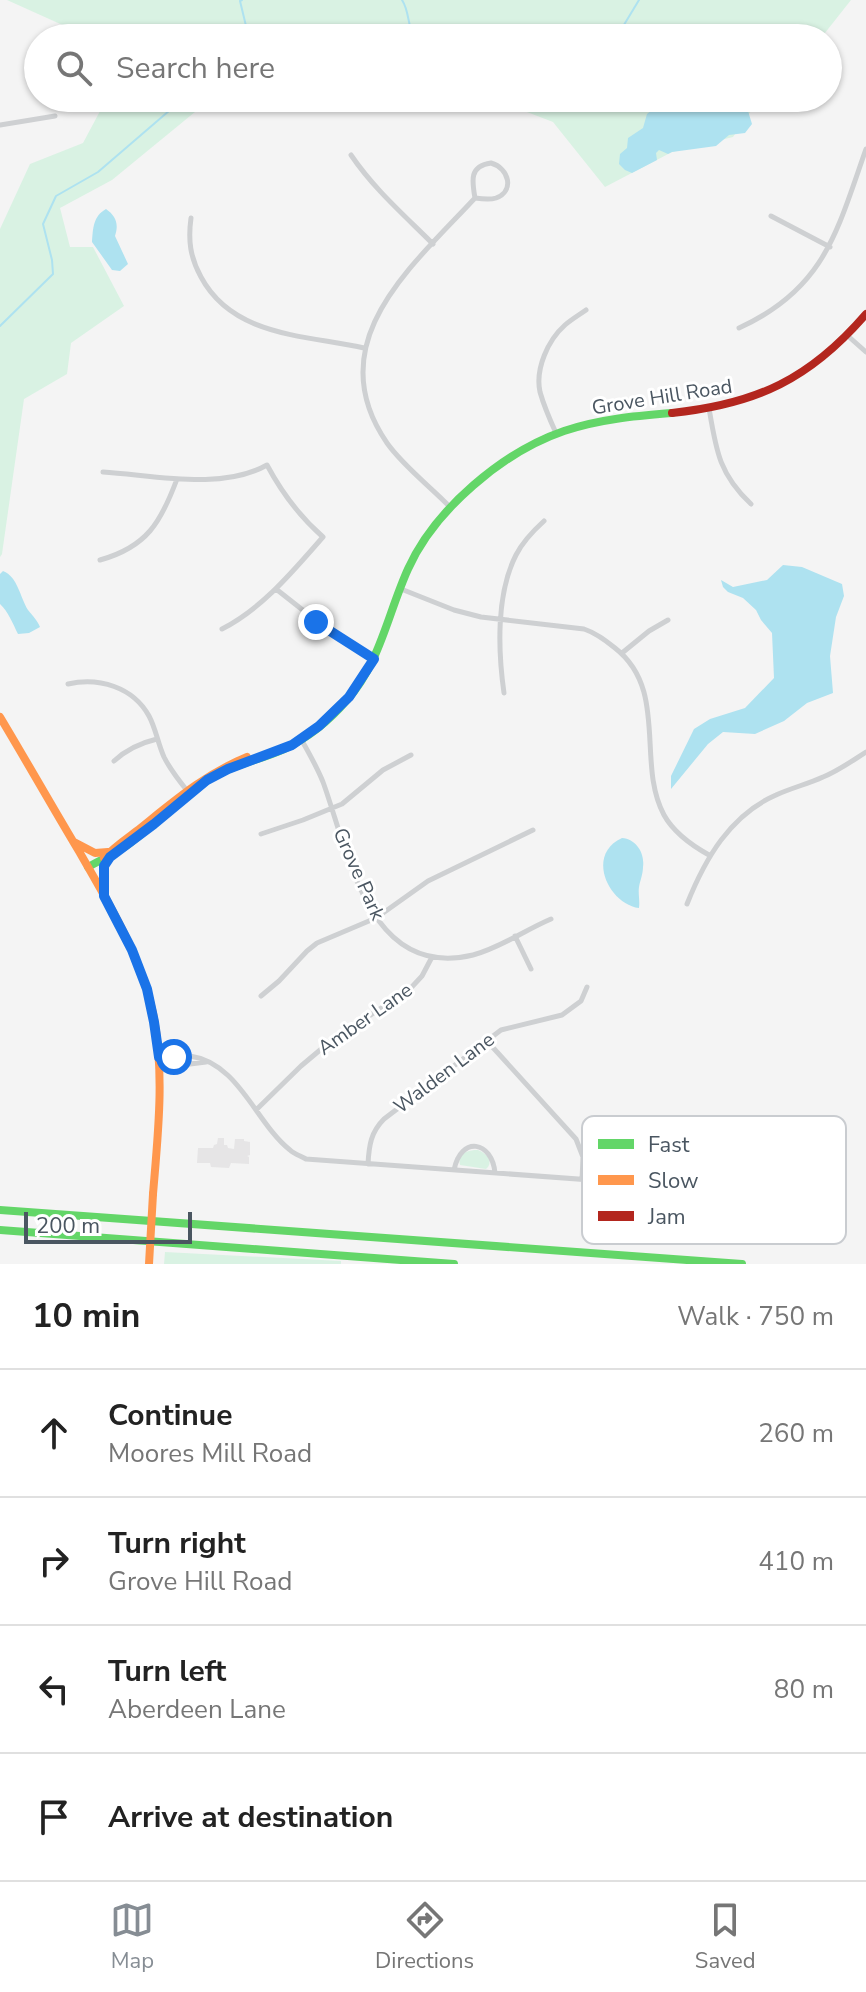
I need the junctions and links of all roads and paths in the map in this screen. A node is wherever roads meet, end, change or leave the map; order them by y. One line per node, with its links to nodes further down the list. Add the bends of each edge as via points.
1 (55, 116): 2 (street)
2 (0, 125)
3 (866, 149): 5 (street)
4 (351, 155): 9 (street, via 383,196)
5 (864, 162): 10 (street)
6 (475, 198): 6 (street, via 495,198 505,191 506,172 491,163 474,171); 9 (street)
7 (771, 216): 10 (street)
8 (191, 218): 15 (street, via 189,241 196,268 229,311 271,330)
9 (433, 244): 15 (street, via 386,300)
10 (830, 247): 13 (street, via 793,294 761,319)
11 (586, 310): 18 (street, via 551,342 540,372 540,392)
12 (866, 314): 14 (main road, Grove Hill Road)
13 (739, 328)
14 (848, 336): 16 (street); 17 (main road, Grove Hill Road, via 781,385)
15 (364, 348): 22 (street, via 367,402 381,433)
16 (866, 352)
17 (709, 408): 18 (main road, Grove Hill Road, via 625,416); 21 (street, via 723,468)
18 (556, 433): 22 (main road, Grove Hill Road, via 503,462)
19 (103, 472): 20 (street)
20 (177, 479): 24 (street, via 164,513 148,534); 25 (street, via 236,476 267,465 295,509 323,537)
21 (751, 504)
22 (451, 508): 26 (main road, Grove Hill Road, via 419,549)
23 (544, 521): 27 (street, via 516,555)
24 (100, 560)
25 (276, 589): 29 (street); 31 (street)
26 (401, 589): 27 (street, via 454,610); 31 (main road, Grove Hill Road)
27 (502, 619): 30 (street, via 584,629); 33 (street)
28 (668, 620): 30 (street)
29 (222, 629)
30 (622, 653): 46 (street, via 648,709 654,788 663,812 678,834)
31 (374, 659): 35 (main road, Grove Hill Road, via 349,697)
32 (68, 684): 36 (street, via 100,682 127,693 147,712)
33 (504, 693)
34 (0, 717): 44 (main road)
35 (301, 738): 40 (main road, Grove Hill Road); 41 (street, Grove Park)
36 (157, 739): 39 (street); 40 (street)
37 (866, 752): 46 (street, via 756,806)
38 (411, 755): 41 (street)
39 (114, 761)
40 (189, 792): 45 (main road, Grove Hill Road, via 154,824)
41 (332, 810): 43 (street); 50 (street, Grove Park, via 346,855)
42 (533, 830): 50 (street, via 428,881)
43 (261, 834)
44 (73, 842): 45 (main road); 47 (main road)
45 (107, 855): 47 (main road, Grove Hill Road); 48 (main road)
46 (709, 855): 49 (street)
47 (88, 867): 48 (main road)
48 (104, 896): 58 (main road, via 147,989)
49 (687, 904)
50 (376, 918): 53 (street, Grove Park, via 405,947); 56 (street, via 317,943)
51 (551, 919): 52 (street, Grove Park)
52 (515, 936): 53 (street, Grove Park, via 474,955); 54 (street)
53 (432, 957): 61 (street, Amber Lane, via 409,990 332,1040)
54 (531, 969)
55 (587, 987): 57 (street, Walden Lane, via 581,1001 562,1015 501,1030)
56 (261, 996)
57 (487, 1041): 62 (street, via 576,1139); 63 (street, Walden Lane, via 378,1125)
58 (159, 1057): 59 (street, via 191,1056); 60 (main road)
59 (207, 1062): 60 (street); 61 (street, via 228,1075)
60 (158, 1068): 69 (main road, bridge)
61 (256, 1110): 63 (street, via 290,1151 306,1159)
62 (582, 1154)
63 (368, 1164): 64 (street)
64 (454, 1170): 65 (street); 65 (street, via 461,1152 474,1146 492,1158)
65 (495, 1173): 66 (street)
66 (582, 1180)
67 (0, 1210): 71 (main road)
68 (0, 1230): 70 (main road)
69 (149, 1264)
70 (454, 1264)
71 (742, 1264)

